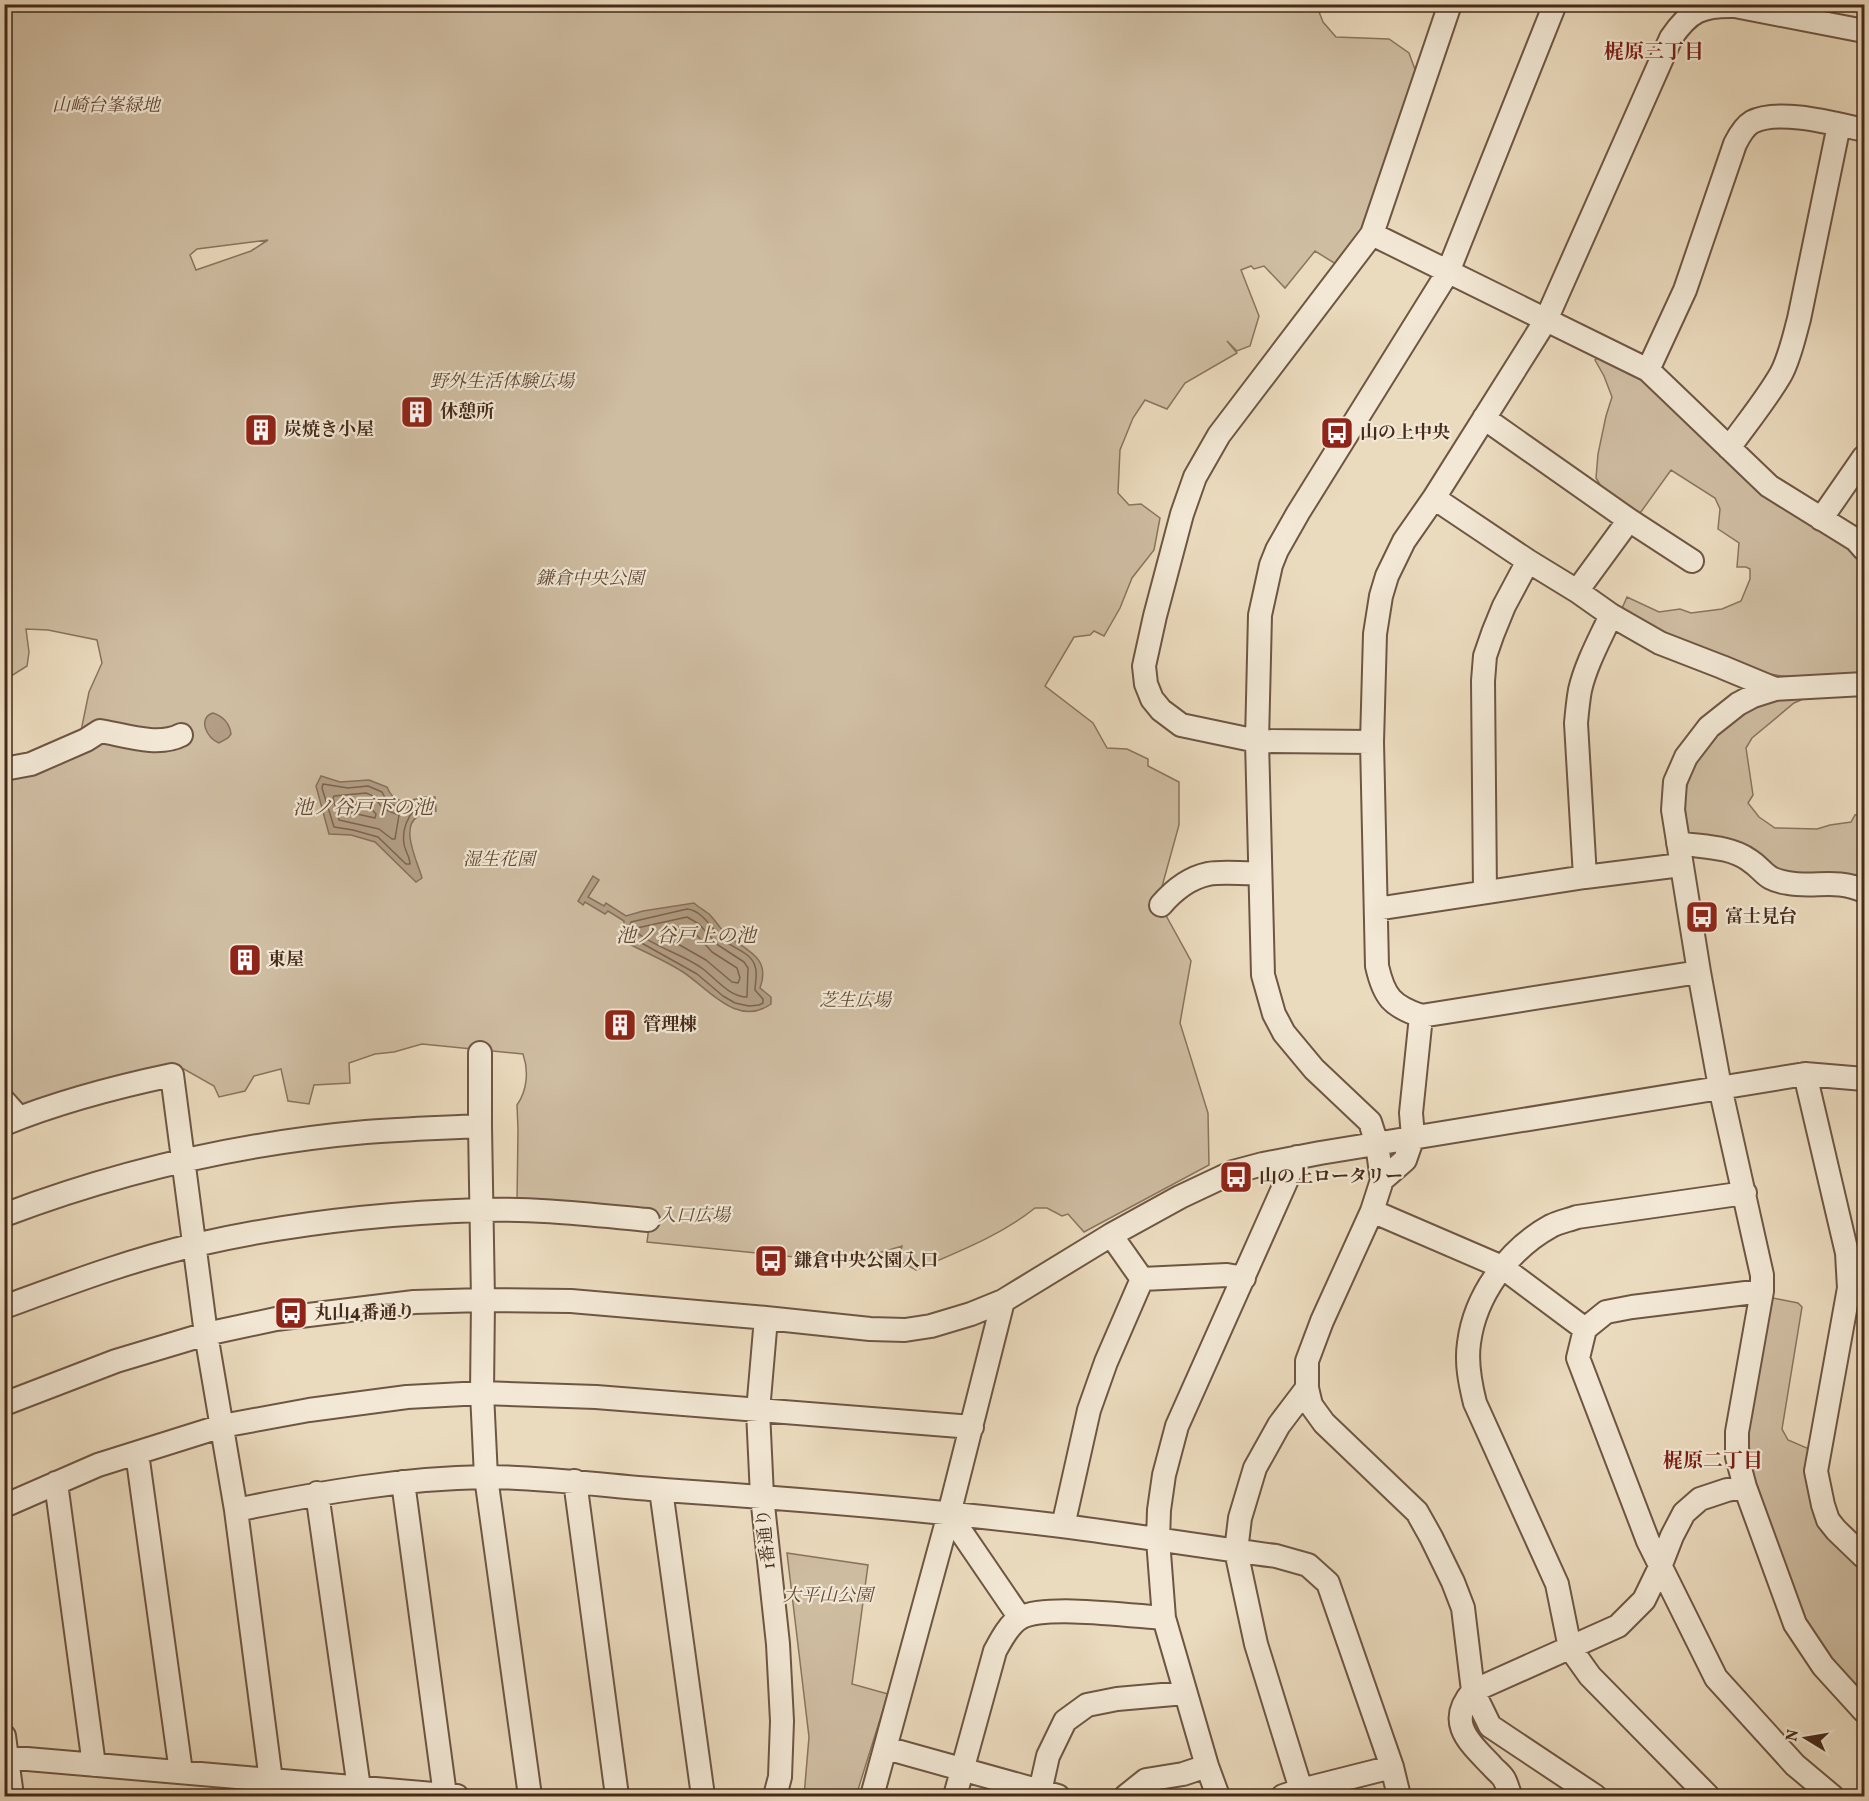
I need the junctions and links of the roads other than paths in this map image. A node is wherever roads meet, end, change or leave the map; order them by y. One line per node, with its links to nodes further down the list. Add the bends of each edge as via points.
1 (1450, 4): 6 (street)
2 (1555, 4): 7 (street)
3 (1864, 30): 8 (street, via 1735,6 1715,6 1691,14 1681,23)
4 (1839, 124): 5 (street); 9 (street, via 1773,116 1751,122 1741,133 1685,290); 11 (street, via 1792,345 1782,372)
5 (1864, 130)
6 (1372, 234): 7 (street); 24 (street, via 1219,435 1195,477 1155,616 1144,666 1152,699 1181,725)
7 (1448, 272): 8 (street); 24 (street, via 1277,549 1260,615)
8 (1546, 320): 9 (street); 10 (street)
9 (1648, 370): 11 (street)
10 (1484, 418): 13 (street); 15 (street)
11 (1729, 448): 14 (street, via 1769,486)
12 (1864, 457): 14 (street)
13 (1434, 498): 17 (street); 25 (street, via 1404,541 1381,596 1375,634)
14 (1821, 519): 16 (street)
15 (1629, 520): 18 (street); 19 (street)
16 (1864, 549)
17 (1528, 561): 19 (street); 31 (street, via 1504,606 1485,656)
18 (1692, 561)
19 (1577, 591): 20 (street)
20 (1611, 615): 21 (street, via 1660,643); 29 (street, via 1585,673 1576,723)
21 (1775, 689): 22 (street); 27 (street, via 1738,704 1709,727 1686,757 1675,783 1673,810)
22 (1863, 690)
23 (181, 735): 26 (street, via 156,740 100,731 31,764)
24 (1257, 741): 25 (street); 28 (street)
25 (1372, 742): 33 (street)
26 (4, 769)
27 (1679, 854): 29 (street); 30 (street, via 1731,851 1749,860 1769,878 1789,883 1842,883); 34 (street)
28 (1260, 873): 32 (street, via 1208,874 1182,885); 43 (street, via 1263,975 1274,1014 1284,1033 1314,1069 1370,1122)
29 (1585, 877): 31 (street)
30 (1864, 891)
31 (1485, 892): 33 (street)
32 (1161, 905)
33 (1376, 909): 35 (street, via 1381,984 1394,1003)
34 (1699, 972): 35 (street); 39 (street)
35 (1421, 1016): 42 (street)
36 (480, 1053): 41 (street)
37 (1805, 1074): 38 (street); 39 (street); 57 (street)
38 (1864, 1078)
39 (1720, 1087): 42 (street); 47 (street)
40 (9, 1114): 45 (street, via 172,1075)
41 (480, 1126): 45 (street, via 367,1132); 48 (street)
42 (1413, 1137): 43 (street); 46 (street, via 1405,1160)
43 (1377, 1144): 44 (street); 46 (street)
44 (1297, 1157): 52 (street, via 1233,1172); 55 (street)
45 (183, 1160): 50 (street); 53 (street)
46 (1382, 1180): 49 (street)
47 (1744, 1193): 54 (street, via 1577,1217 1543,1232); 58 (street)
48 (481, 1210): 51 (street, via 565,1212); 53 (street, via 292,1227); 59 (street)
49 (1372, 1211): 54 (street); 65 (street, via 1307,1361)
50 (4, 1215)
51 (648, 1220)
52 (1111, 1234): 56 (street); 60 (street)
53 (195, 1245): 61 (street, via 103,1270); 64 (street)
54 (1502, 1267): 63 (street); 90 (street, via 1476,1314 1469,1343 1470,1382 1475,1403 1557,1584)
55 (1244, 1278): 56 (street, via 1227,1275); 84 (street, via 1177,1426 1164,1475)
56 (1142, 1279): 83 (street, via 1089,1410)
57 (1857, 1289): 86 (street, via 1816,1471 1828,1520)
58 (1762, 1291): 63 (street, via 1606,1312); 76 (street, via 1737,1432 1737,1457)
59 (483, 1300): 62 (street, via 571,1301); 64 (street, via 414,1302 346,1310); 66 (street)
60 (1003, 1301): 62 (street, via 931,1326 905,1330); 70 (street)
61 (4, 1307)
62 (766, 1318): 68 (street, 1番通り)
63 (1585, 1329): 87 (street, via 1578,1358)
64 (206, 1334): 67 (street, via 116,1361); 69 (street)
65 (1307, 1388): 85 (street, via 1279,1425 1255,1468 1242,1509); 91 (street, via 1311,1405 1324,1423 1417,1512 1462,1608)
66 (482, 1393): 68 (street, via 596,1397); 69 (street, via 407,1397); 72 (street)
67 (4, 1404)
68 (758, 1411): 70 (street); 79 (street, 1番通り)
69 (222, 1426): 71 (street); 81 (street)
70 (972, 1427): 82 (street)
71 (137, 1453): 75 (street); 100 (street)
72 (486, 1477): 73 (street); 74 (street); 107 (street)
73 (575, 1481): 77 (street); 108 (street)
74 (403, 1482): 78 (street); 105 (street)
75 (56, 1483): 80 (street); 96 (street)
76 (1745, 1487): 87 (street, via 1700,1499 1684,1513); 93 (street, via 1795,1624 1823,1666)
77 (661, 1490): 79 (street); 109 (street)
78 (317, 1493): 81 (street); 102 (street)
79 (762, 1496): 82 (street); 110 (street, 1番通り, via 782,1721)
80 (4, 1506)
81 (236, 1510): 101 (street)
82 (949, 1514): 83 (street); 88 (street); 94 (street)
83 (1063, 1526): 84 (street)
84 (1158, 1540): 85 (street); 89 (street)
85 (1236, 1551): 98 (street, via 1308,1565 1328,1583); 103 (street)
86 (1864, 1557)
87 (1660, 1568): 90 (street, via 1644,1600 1618,1626); 119 (street, via 1716,1678 1795,1765)
88 (1020, 1618): 89 (street, via 1042,1611 1064,1611); 99 (street, via 995,1651)
89 (1164, 1618): 92 (street)
90 (1570, 1648): 91 (street); 118 (street, via 1590,1676)
91 (1473, 1691): 116 (street, via 1461,1710 1460,1727 1503,1779); 117 (street, via 1490,1726)
92 (1185, 1693): 97 (street); 104 (street, via 1087,1705 1065,1721 1048,1756)
93 (1864, 1711)
94 (886, 1748): 99 (street); 111 (street)
95 (6, 1750): 96 (street); 106 (street)
96 (94, 1765): 100 (street)
97 (1207, 1766): 113 (street, via 1146,1780); 114 (street)
98 (1392, 1767): 103 (street); 115 (street)
99 (962, 1769): 104 (street); 112 (street)
100 (182, 1772): 101 (street)
101 (272, 1788): 102 (street)
102 (359, 1788): 105 (street)
103 (1296, 1794)
104 (1046, 1795)
105 (451, 1796)
106 (12, 1797)
107 (530, 1797)
108 (617, 1797)
109 (703, 1797)
110 (776, 1797)
111 (872, 1797)
112 (955, 1797)
113 (1126, 1797)
114 (1218, 1797)
115 (1399, 1797)
116 (1510, 1797)
117 (1595, 1797)
118 (1708, 1797)
119 (1832, 1797)

